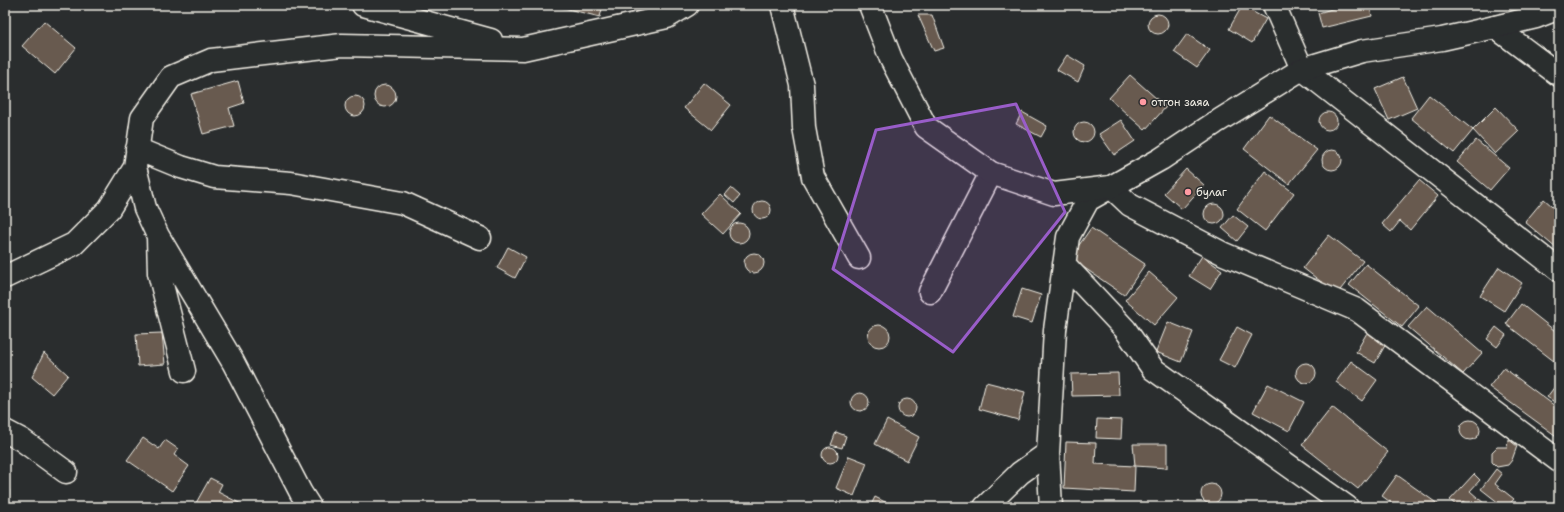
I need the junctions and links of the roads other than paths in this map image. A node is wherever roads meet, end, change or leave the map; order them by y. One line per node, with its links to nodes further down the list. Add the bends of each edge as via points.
1 (363, 5): 8 (street)
2 (687, 5): 8 (street, via 667,17)
3 (782, 5): 16 (street, via 802,85 804,128 813,177)
4 (870, 5): 12 (street, via 891,58 926,127)
5 (1274, 5): 9 (street)
6 (1559, 8): 7 (street, via 1536,17)
7 (1495, 27): 9 (street, via 1442,39 1362,51); 10 (street)
8 (523, 49): 11 (street, via 342,46 211,60 171,76 142,118)
9 (1302, 69): 13 (street, via 1161,159); 18 (street)
10 (1559, 76)
11 (136, 158): 14 (street, via 145,208); 15 (street, via 214,177 291,184 403,203); 19 (street, via 109,209 74,244)
12 (990, 173): 13 (street, via 1054,194); 20 (street)
13 (1111, 187): 17 (street, via 1088,200 1068,236); 24 (street, via 1130,205 1224,254 1357,310)
14 (158, 236): 21 (street, via 159,273); 26 (street, via 233,362)
15 (480, 238)
16 (859, 258)
17 (1064, 264): 23 (street, via 1055,330); 29 (street, via 1125,328 1153,369)
18 (1559, 270)
19 (5, 277)
20 (930, 292)
21 (184, 371)
22 (5, 431): 25 (street, via 22,440)
23 (1048, 453): 27 (street, via 1020,473); 28 (street)
24 (1559, 461)
25 (66, 472)
26 (310, 507)
27 (985, 507)
28 (1051, 507)
29 (1347, 507)

